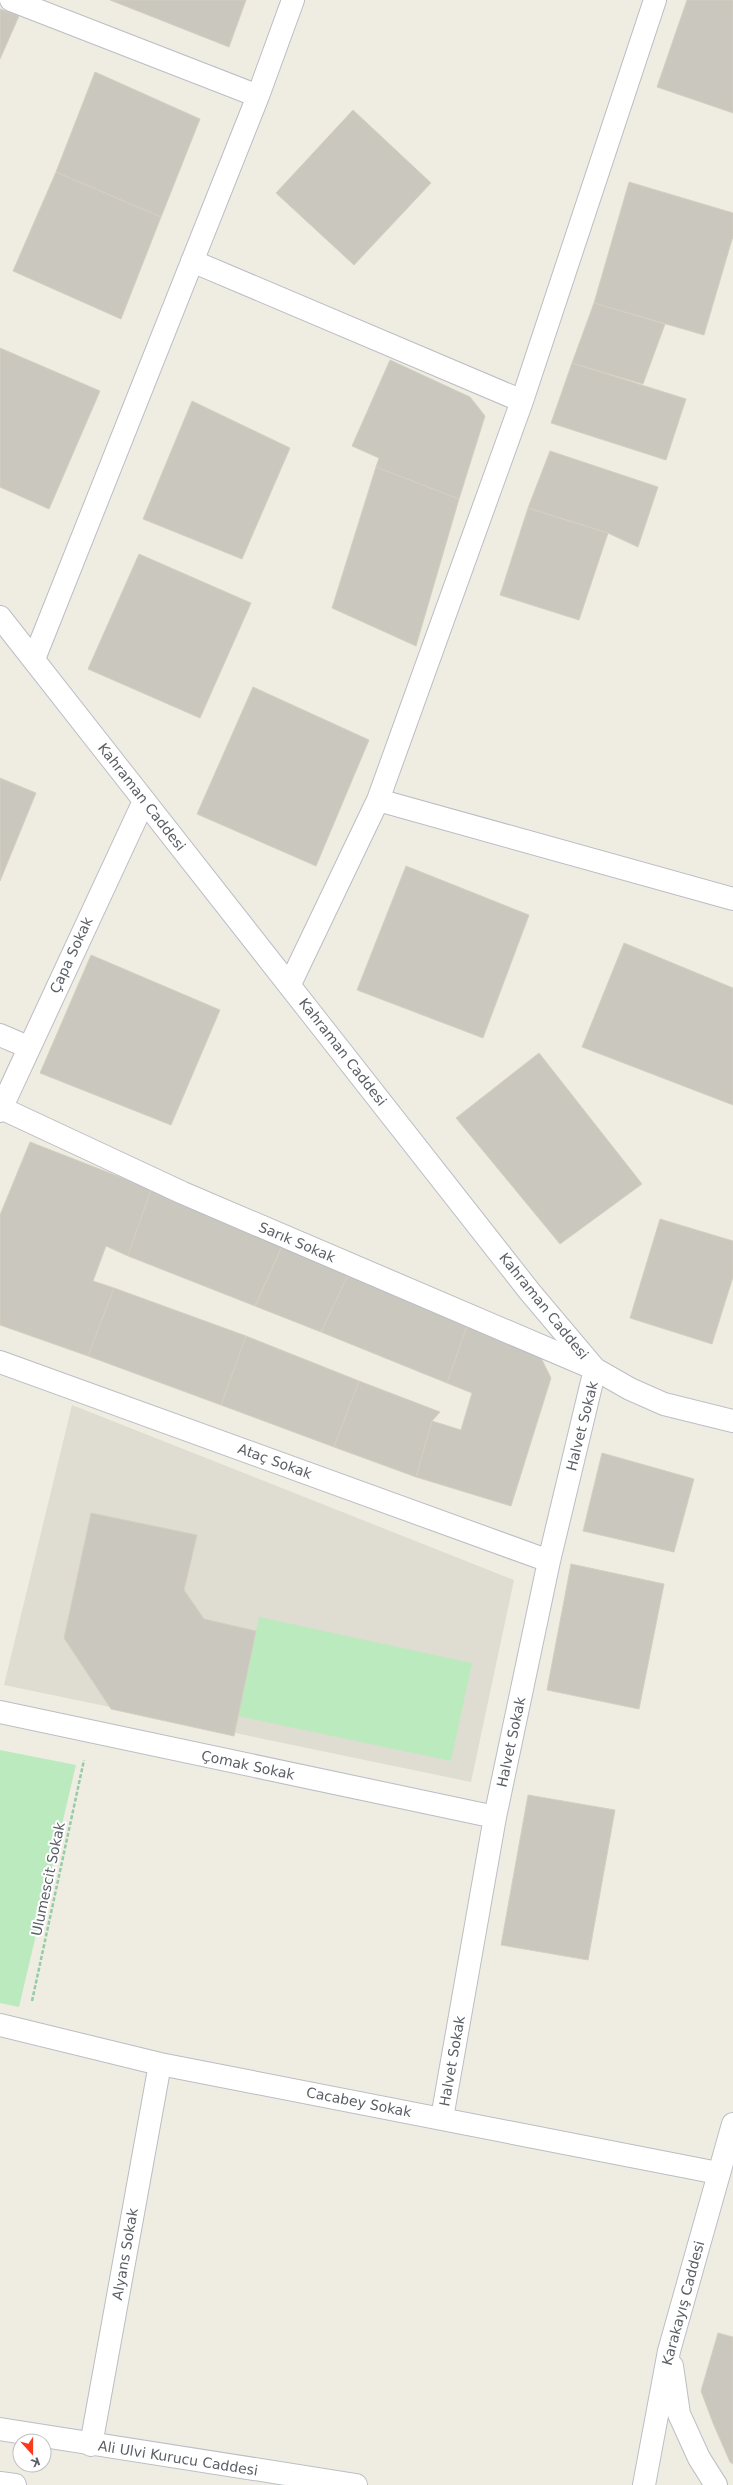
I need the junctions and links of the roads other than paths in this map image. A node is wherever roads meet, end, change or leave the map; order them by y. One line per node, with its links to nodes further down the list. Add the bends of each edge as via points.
1 (12, 0): 4 (street)
2 (293, 0): 4 (street)
3 (655, 0): 6 (street)
4 (258, 96): 5 (street)
5 (192, 261): 6 (street); 8 (street)
6 (522, 401): 9 (street)
7 (0, 617): 8 (street, Kahraman Caddesi)
8 (34, 659): 10 (street, Kahraman Caddesi)
9 (378, 800): 11 (street); 12 (street)
10 (144, 801): 12 (street, Kahraman Caddesi); 14 (street, Çapa Sokak)
11 (733, 899)
12 (290, 984): 17 (street, Kahraman Caddesi, via 530,1292)
13 (0, 1035): 14 (street)
14 (28, 1047): 15 (street, Çapa Sokak)
15 (0, 1109): 17 (street, Sarık Sokak, via 183,1193)
16 (0, 1362): 19 (street, Ataç Sokak)
17 (596, 1369): 18 (street, Kahraman Caddesi, via 630,1389 664,1404); 19 (street, Halvet Sokak)
18 (733, 1421)
19 (549, 1561): 21 (street, Halvet Sokak)
20 (0, 1712): 21 (street, Çomak Sokak)
21 (495, 1817): 24 (street, Halvet Sokak)
22 (0, 2025): 23 (street, Cacabey Sokak)
23 (160, 2064): 24 (street, Cacabey Sokak); 29 (street, Alyans Sokak)
24 (442, 2118): 26 (street, Cacabey Sokak)
25 (733, 2124): 26 (street, Karakayış Caddesi)
26 (718, 2173): 27 (street, Karakayış Caddesi)
27 (669, 2350): 33 (street, Karakayış Caddesi); 34 (street, via 679,2414 699,2458)
28 (0, 2429): 29 (street, Ali Ulvi Kurucu Caddesi)
29 (91, 2445): 32 (street, Ali Ulvi Kurucu Caddesi)
30 (0, 2483): 31 (street)
31 (15, 2485)
32 (356, 2485)
33 (644, 2485)
34 (716, 2485)

